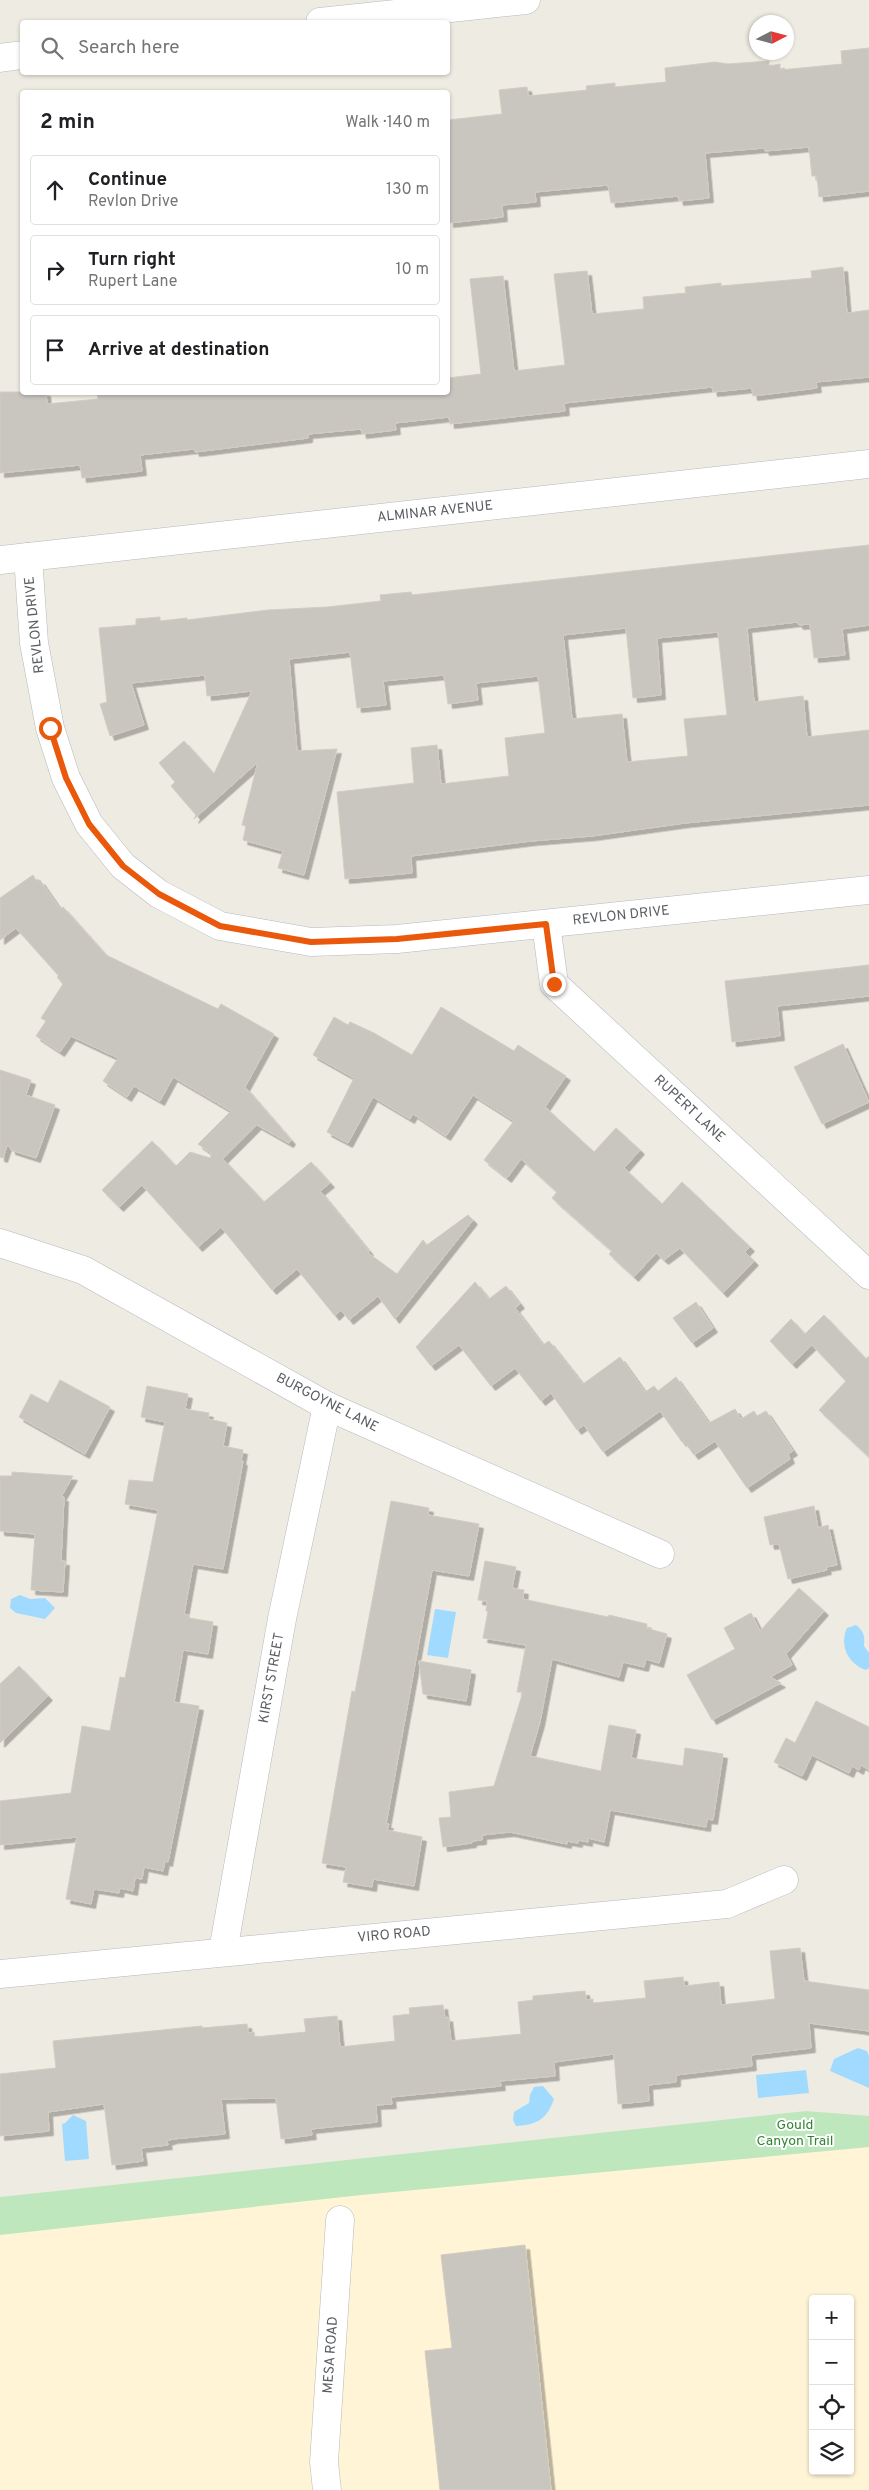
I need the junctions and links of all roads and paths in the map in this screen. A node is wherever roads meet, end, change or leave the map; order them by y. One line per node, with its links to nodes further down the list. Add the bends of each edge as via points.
1 (526, 0): 2 (street)
2 (339, 20)
3 (20, 55): 4 (street)
4 (0, 58)
5 (869, 464): 6 (street, ALMINAR AVENUE)
6 (28, 557): 7 (street, ALMINAR AVENUE); 9 (street, REVLON DRIVE, via 34,643 50,728 66,778 89,824 123,866 159,894 220,926 311,942 397,939)
7 (0, 560)
8 (869, 890): 9 (street, REVLON DRIVE)
9 (546, 924): 11 (street, RUPERT LANE, via 554,984)
10 (0, 1243): 12 (street, BURGOYNE LANE, via 83,1270)
11 (869, 1275)
12 (327, 1406): 13 (street, BURGOYNE LANE); 15 (street, KIRST STREET, via 282,1619)
13 (660, 1554)
14 (784, 1880): 15 (street, VIRO ROAD, via 727,1904)
15 (223, 1951): 16 (street, VIRO ROAD)
16 (0, 1974)
17 (340, 2220): 18 (street, MESA ROAD, via 324,2462)
18 (327, 2490)

